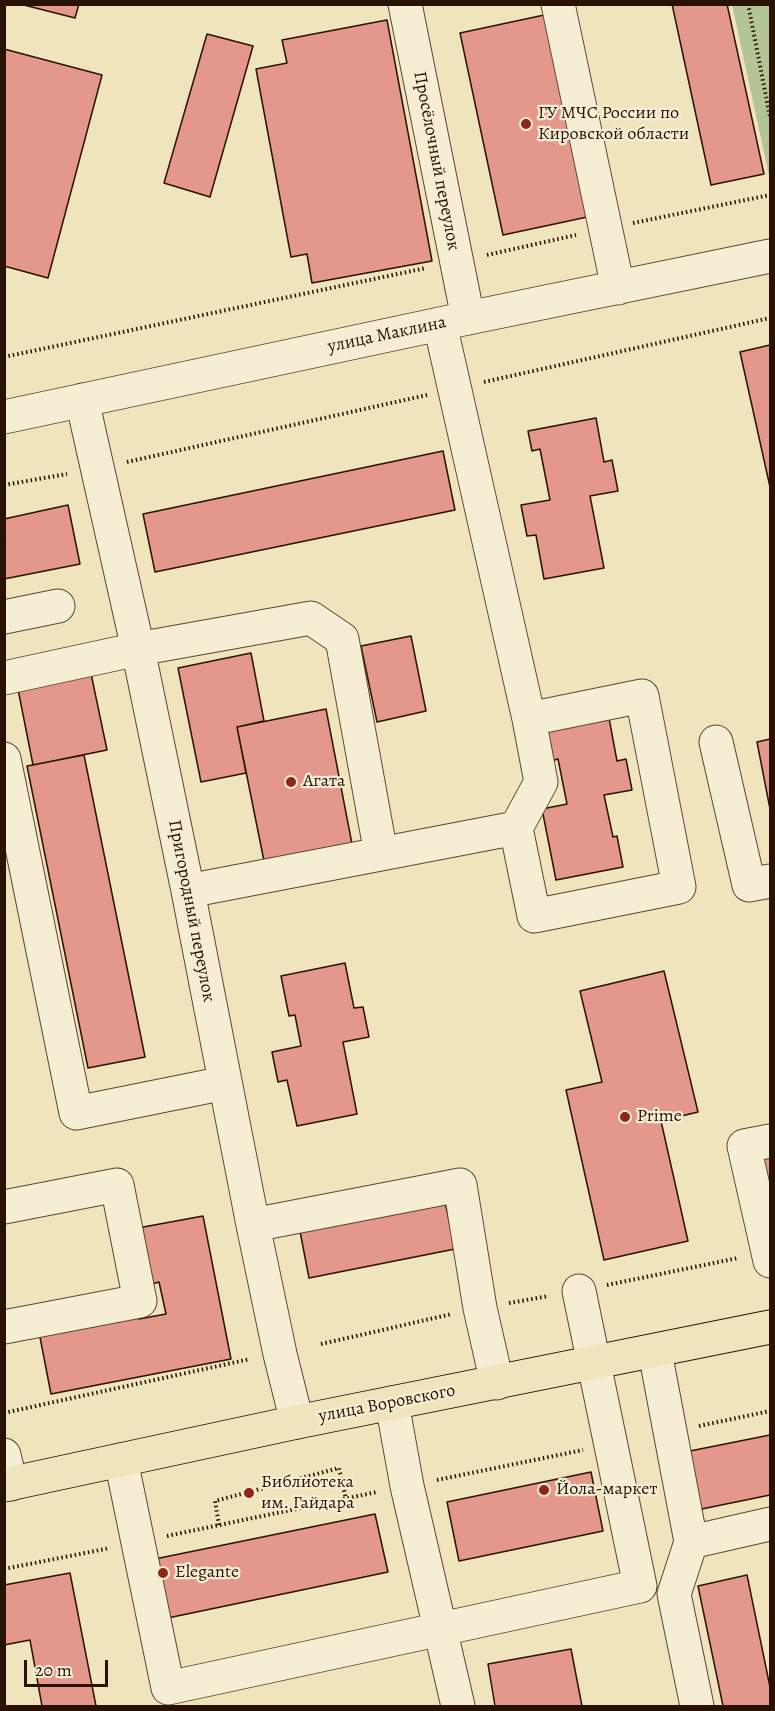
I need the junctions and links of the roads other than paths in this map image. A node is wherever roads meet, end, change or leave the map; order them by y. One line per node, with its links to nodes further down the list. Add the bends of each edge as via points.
1 (405, 4): 5 (street, Просёлочный переулок, via 456,262)
2 (558, 4): 4 (street)
3 (771, 256): 4 (street, улица Маклина)
4 (618, 288): 5 (street, улица Маклина)
5 (454, 321): 6 (street, улица Маклина); 12 (street, Просёлочный переулок, via 455,389)
6 (82, 400): 7 (street, улица Маклина); 10 (street, Пригородный переулок)
7 (4, 417)
8 (58, 606): 9 (street)
9 (4, 617)
10 (138, 650): 11 (street); 16 (street, via 311,618 342,639); 18 (street, Пригородный переулок)
11 (4, 678)
12 (529, 719): 15 (street, Просёлочный переулок, via 542,782); 15 (street, via 642,696 680,887 534,916)
13 (716, 742): 17 (street, via 749,885)
14 (4, 759): 19 (street, via 76,1113)
15 (516, 828): 16 (street)
16 (381, 854): 18 (street)
17 (771, 881)
18 (188, 891): 19 (street, Пригородный переулок)
19 (225, 1083): 22 (street, Пригородный переулок)
20 (771, 1141): 23 (street, via 744,1146)
21 (4, 1207): 25 (street, via 117,1185 140,1301)
22 (253, 1225): 29 (street, via 460,1185); 31 (street, Пригородный переулок)
23 (771, 1260)
24 (579, 1292): 28 (street)
25 (4, 1327)
26 (771, 1328): 27 (main road, улица Воровского)
27 (655, 1352): 28 (main road, улица Воровского); 35 (street)
28 (593, 1364): 29 (main road, улица Воровского); 36 (street, via 640,1586)
29 (497, 1383): 30 (main road, улица Воровского)
30 (392, 1403): 31 (main road, улица Воровского); 36 (street)
31 (297, 1422): 32 (main road, улица Воровского)
32 (121, 1460): 33 (main road, улица Воровского); 37 (street)
33 (7, 1475)
34 (771, 1524): 35 (street)
35 (691, 1542): 39 (street, via 674,1594)
36 (441, 1629): 37 (street); 38 (street)
37 (170, 1697)
38 (458, 1707)
39 (698, 1707)

